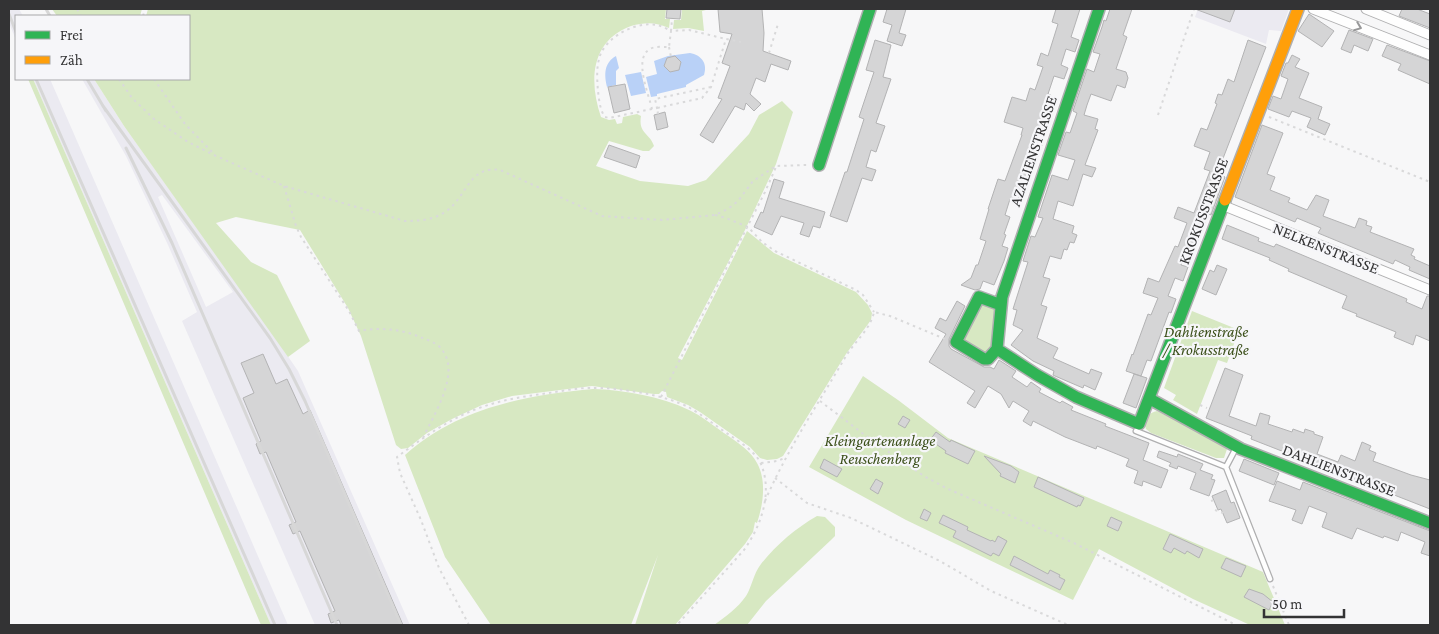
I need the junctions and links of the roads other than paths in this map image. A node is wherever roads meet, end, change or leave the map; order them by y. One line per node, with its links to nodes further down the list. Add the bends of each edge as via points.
1 (870, 9): 8 (street)
2 (1099, 9): 11 (street, AZALIENSTRASSE)
3 (1298, 9): 9 (street, KROKUSSTRASSE)
4 (1313, 9): 7 (street, one-way to 7)
5 (1366, 9): 6 (street)
6 (1430, 35)
7 (1430, 55)
8 (819, 165)
9 (1222, 205): 10 (street, NELKENSTRASSE); 13 (street, KROKUSSTRASSE)
10 (1430, 290)
11 (1001, 305): 12 (street, AZALIENSTRASSE); 12 (street, via 979,297 956,342 984,359)
12 (997, 349): 14 (street, via 1060,388)
13 (1150, 399): 14 (street, KROKUSSTRASSE); 15 (street, DAHLIENSTRASSE)
14 (1134, 425): 16 (lane)
15 (1237, 447): 16 (lane); 17 (street, DAHLIENSTRASSE)
16 (1226, 467): 18 (lane)
17 (1430, 523)
18 (1270, 579)

